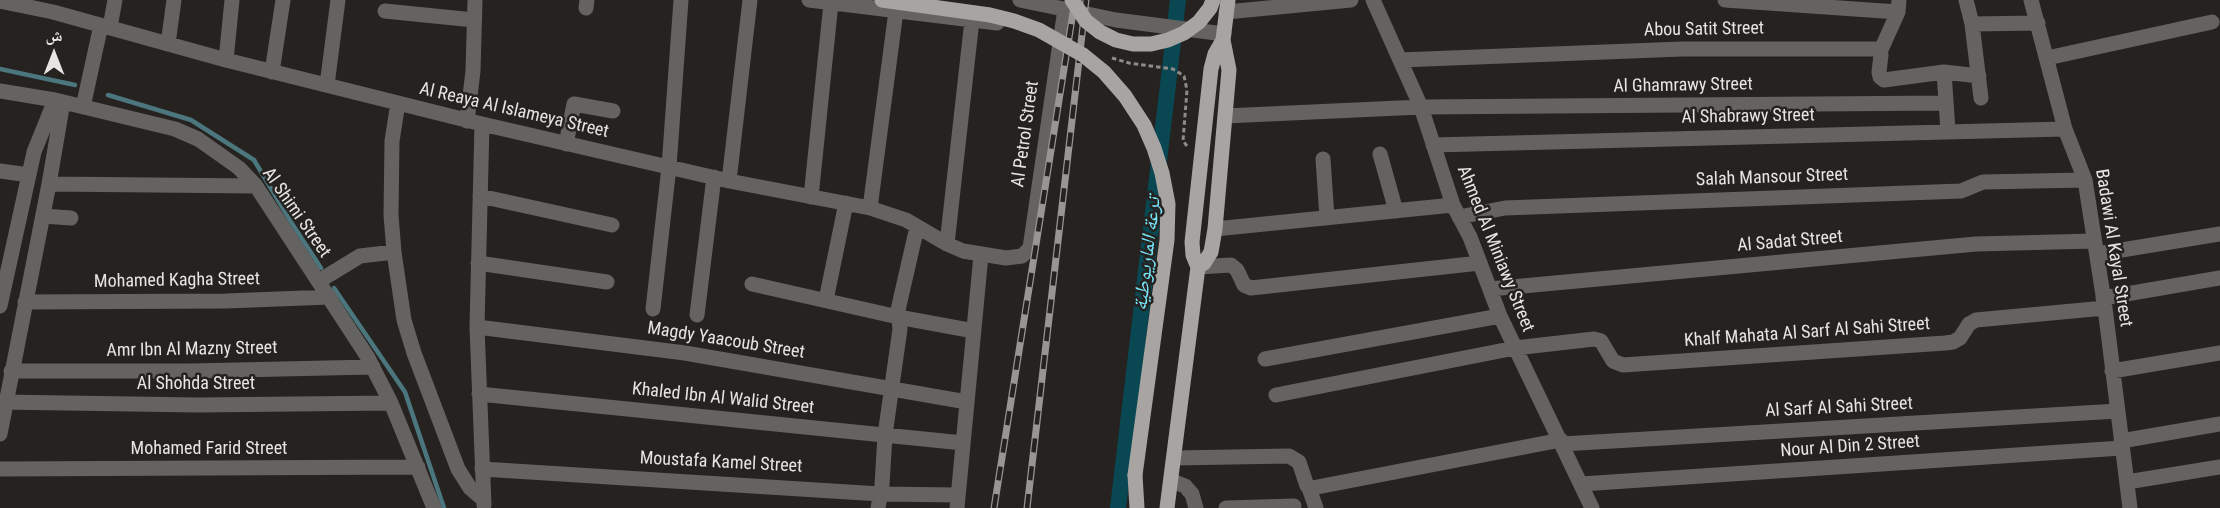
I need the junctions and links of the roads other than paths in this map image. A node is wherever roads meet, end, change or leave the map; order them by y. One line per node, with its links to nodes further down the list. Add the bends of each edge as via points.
1 (115, 0): 33 (street)
2 (174, 0): 36 (street)
3 (232, 0): 39 (street)
4 (283, 0): 41 (street)
5 (338, 0): 44 (street)
6 (475, 0): 28 (street)
7 (681, 0): 61 (street)
8 (750, 0): 64 (street)
9 (809, 0): 21 (street)
10 (882, 0): 139 (main road, bridge, via 990,15 1039,30 1104,72 1144,125 1168,204 1167,240 1135,475)
11 (1020, 0): 22 (street)
12 (1213, 0): 22 (main road, bridge, via 1198,22 1184,33 1151,44 1116,40 1100,32)
13 (1351, 0): 23 (street)
14 (1373, 0): 40 (street, Ahmed Al Miniawy Street)
15 (1725, 0): 19 (street)
16 (1966, 0): 32 (street)
17 (2031, 0): 31 (street, Badawi Al Kayal Street)
18 (0, 1): 33 (street, Al Reaya Al Islameya Street)
19 (1758, 1): 20 (street)
20 (1810, 2): 24 (street)
21 (831, 3): 27 (street); 69 (street)
22 (1068, 4): 34 (street, Al Petrol Street); 35 (street, via 1116,20)
23 (1227, 6): 35 (main road)
24 (1899, 6): 37 (street)
25 (406, 7): 26 (street); 28 (street)
26 (385, 11)
27 (896, 11): 29 (street); 71 (street)
28 (474, 20): 54 (street)
29 (972, 20): 34 (street); 81 (street)
30 (2212, 22): 38 (street)
31 (2038, 23): 32 (street); 38 (street, Badawi Al Kayal Street)
32 (1972, 24): 43 (street)
33 (106, 26): 36 (street, Al Reaya Al Islameya Street); 50 (street)
34 (1061, 31): 86 (street, Al Petrol Street, via 1030,248)
35 (1224, 37): 53 (main road, via 1229,70); 89 (main road, via 1211,69 1202,147 1192,242)
36 (168, 44): 39 (street, Al Reaya Al Islameya Street)
37 (1880, 52): 40 (street, Abou Satit Street, via 1682,49); 42 (street, via 1879,72 1884,80)
38 (2047, 58): 55 (street, Badawi Al Kayal Street)
39 (226, 60): 41 (street, Al Reaya Al Islameya Street)
40 (1400, 60): 51 (street, Ahmed Al Miniawy Street)
41 (272, 72): 44 (street, Al Reaya Al Islameya Street)
42 (1944, 72): 43 (street); 49 (street)
43 (1979, 76): 46 (street)
44 (327, 86): 48 (street, Al Reaya Al Islameya Street)
45 (0, 91): 47 (street, Al Shimi Street)
46 (1981, 98)
47 (59, 101): 50 (street, Al Shimi Street); 63 (street, via 38,138); 66 (street)
48 (398, 103): 54 (street, Al Reaya Al Islameya Street); 83 (street, via 390,178)
49 (1946, 103): 51 (street, Al Ghamrawy Street); 56 (street)
50 (83, 107): 67 (street, Al Shimi Street, via 150,121 198,139)
51 (1421, 107): 53 (street, Al Ghamrawy Street); 58 (street, Ahmed Al Miniawy Street)
52 (612, 111): 57 (street, via 574,104)
53 (1225, 116): 79 (main road)
54 (474, 122): 57 (street, Al Reaya Al Islameya Street); 68 (street)
55 (2065, 129): 56 (street, Al Shabrawy Street); 65 (street, Badawi Al Kayal Street)
56 (1948, 131): 58 (street, Al Shabrawy Street)
57 (566, 144): 61 (street, Al Reaya Al Islameya Street)
58 (1433, 145): 73 (street, Ahmed Al Miniawy Street)
59 (1380, 154): 72 (street)
60 (1323, 159): 76 (street)
61 (669, 167): 64 (street, Al Reaya Al Islameya Street); 100 (street)
62 (0, 171): 63 (street)
63 (29, 175): 84 (street)
64 (722, 179): 69 (street, Al Reaya Al Islameya Street); 101 (street)
65 (2085, 180): 73 (street, Salah Mansour Street, via 1983,182 1961,191); 82 (street, Badawi Al Kayal Street)
66 (50, 184): 67 (street); 74 (street)
67 (256, 186): 91 (street, Al Shimi Street)
68 (480, 196): 77 (street); 87 (street)
69 (811, 197): 70 (street, Al Reaya Al Islameya Street)
70 (846, 203): 71 (street, Al Reaya Al Islameya Street); 96 (street)
71 (870, 208): 78 (street, Al Reaya Al Islameya Street, via 894,214)
72 (1396, 211): 73 (street, Salah Mansour Street); 76 (street, Salah Mansour Street)
73 (1456, 211): 88 (street, Ahmed Al Miniawy Street)
74 (43, 216): 75 (street); 97 (street)
75 (71, 218)
76 (1327, 218): 79 (street, Salah Mansour Street)
77 (612, 225)
78 (917, 227): 81 (street, Al Reaya Al Islameya Street); 103 (street)
79 (1215, 229): 89 (main road, via 1211,252)
80 (2220, 234): 82 (street, Al Sadat Street)
81 (947, 244): 85 (street, Al Reaya Al Islameya Street)
82 (2096, 247): 94 (street, Al Sadat Street, via 1976,244); 98 (street, Badawi Al Kayal Street)
83 (394, 252): 91 (street, via 360,256); 136 (street, via 414,352 458,469)
84 (6, 253): 99 (street)
85 (981, 255): 86 (street, Al Reaya Al Islameya Street); 105 (street)
86 (1017, 258)
87 (478, 263): 92 (street); 104 (street)
88 (1480, 263): 89 (street, via 1251,288 1244,285 1231,265); 94 (street, Ahmed Al Miniawy Street)
89 (1198, 267): 125 (main road)
90 (2220, 278): 98 (street)
91 (319, 281): 95 (street, Al Shimi Street)
92 (607, 282)
93 (752, 284): 96 (street)
94 (1490, 289): 102 (street, Ahmed Al Miniawy Street)
95 (330, 297): 97 (street, Mohamed Kagha Street); 109 (street, Al Shimi Street)
96 (826, 300): 103 (street)
97 (25, 302): 110 (street)
98 (2104, 303): 106 (street, Khalf Mahata Al Sarf Al Sahi Street, via 1976,320 1953,342 1933,344 1623,365 1613,361 1598,339); 111 (street, Badawi Al Kayal Street)
99 (0, 306)
100 (653, 309)
101 (697, 315)
102 (1500, 316): 106 (street, Ahmed Al Miniawy Street); 108 (street)
103 (898, 317): 105 (street); 112 (street, via 900,329)
104 (477, 327): 112 (street, Magdy Yaacoub Street, via 685,353); 113 (street)
105 (974, 331): 116 (street)
106 (1515, 348): 114 (street); 122 (street, Ahmed Al Miniawy Street)
107 (2220, 353): 111 (street)
108 (1265, 359)
109 (373, 367): 110 (street, Amr Ibn Al Mazny Street); 117 (street, Al Shimi Street)
110 (11, 371): 115 (street)
111 (2112, 371): 118 (street, Badawi Al Kayal Street)
112 (891, 388): 116 (street, Magdy Yaacoub Street); 121 (street)
113 (479, 394): 121 (street, Khaled Ibn Al Walid Street); 128 (street)
114 (1276, 395)
115 (3, 402): 117 (street, Al Shohda Street); 120 (street)
116 (967, 402): 123 (street)
117 (392, 403): 126 (street, Al Shimi Street)
118 (2118, 411): 122 (street, Al Sarf Al Sahi Street); 124 (street, Badawi Al Kayal Street)
119 (2220, 423): 124 (street, Nour Al Din 2 Street)
120 (0, 434)
121 (885, 435): 123 (street, Khaled Ibn Al Walid Street); 134 (street)
122 (1561, 442): 132 (street, Ahmed Al Miniawy Street); 133 (street, Al Sarf Al Sahi Street)
123 (963, 443): 135 (street)
124 (2122, 445): 131 (street, Badawi Al Kayal Street); 132 (street, Nour Al Din 2 Street)
125 (1175, 458): 130 (main road); 133 (street, via 1289,456 1299,462)
126 (418, 467): 129 (street, Mohamed Farid Street); 138 (street, Al Shimi Street)
127 (2220, 467): 131 (street)
128 (482, 469): 134 (street, Moustafa Kamel Street); 136 (street)
129 (0, 470)
130 (1172, 481): 140 (main road); 141 (street, via 1185,486)
131 (2127, 482): 145 (street, Badawi Al Kayal Street)
132 (1581, 484): 144 (street, Ahmed Al Miniawy Street)
133 (1309, 488): 143 (street)
134 (879, 501): 135 (street, Moustafa Kamel Street)
135 (958, 501)
136 (484, 504)
137 (1294, 506): 142 (street)
138 (434, 508)
139 (1137, 508)
140 (1167, 508)
141 (1196, 508)
142 (1226, 508)
143 (1316, 508)
144 (1592, 508)
145 (2125, 508)

